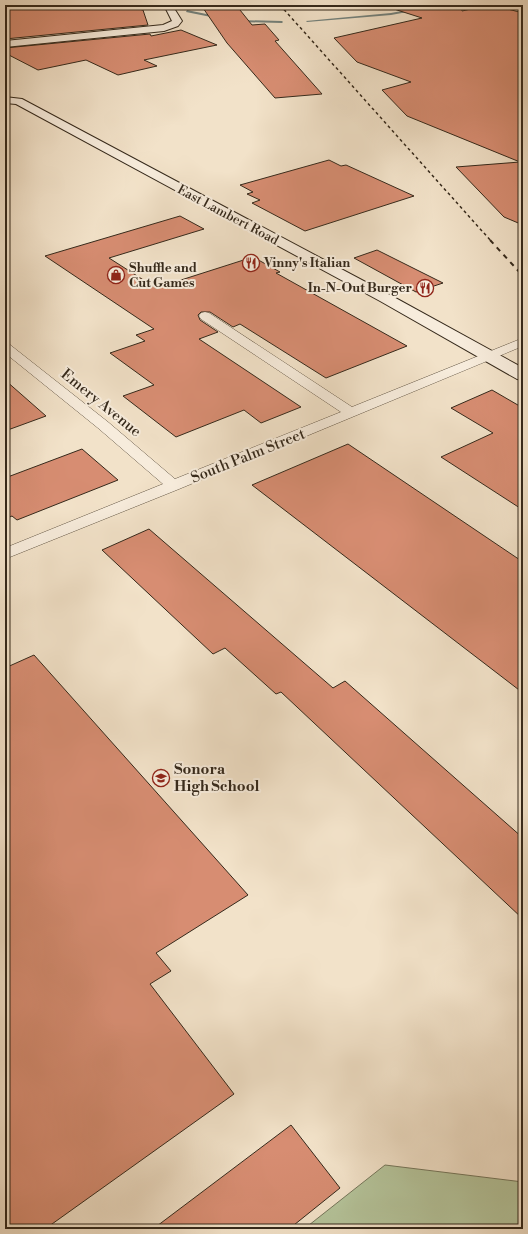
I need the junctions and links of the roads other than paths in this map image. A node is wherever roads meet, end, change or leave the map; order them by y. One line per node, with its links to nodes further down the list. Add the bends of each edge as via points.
1 (168, 5): 2 (main road, via 177,21 164,28)
2 (5, 44)
3 (13, 96): 7 (main road, East Lambert Road)
4 (204, 316): 9 (street)
5 (523, 342): 7 (street, South Palm Street)
6 (5, 347): 10 (street, Emery Avenue, via 103,425)
7 (490, 356): 8 (main road, East Lambert Road); 9 (street, South Palm Street)
8 (523, 375)
9 (352, 413): 10 (street, South Palm Street)
10 (174, 486): 11 (street, South Palm Street)
11 (5, 554)

